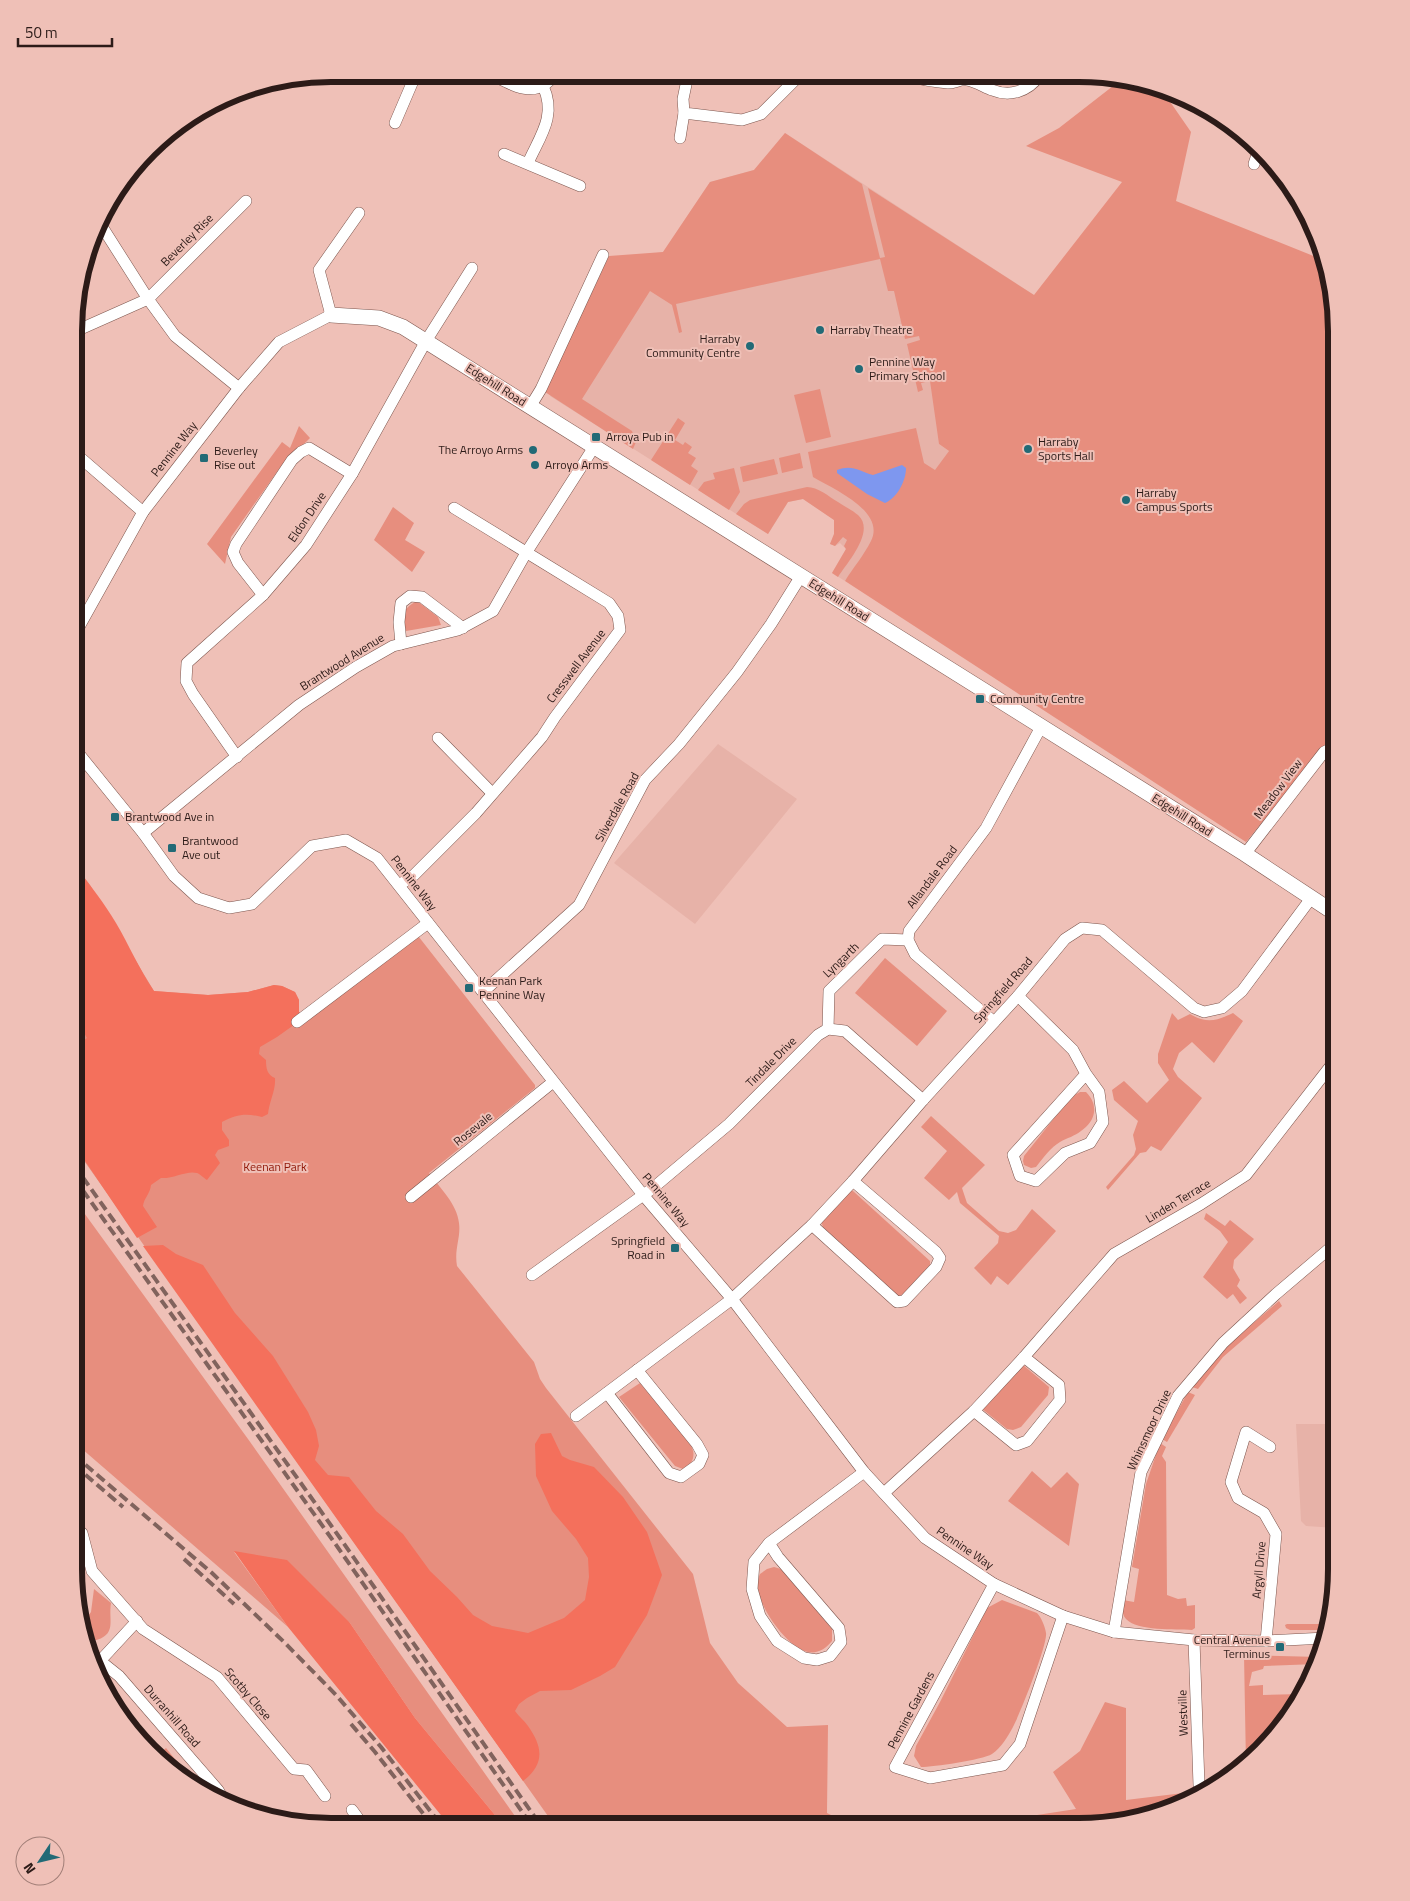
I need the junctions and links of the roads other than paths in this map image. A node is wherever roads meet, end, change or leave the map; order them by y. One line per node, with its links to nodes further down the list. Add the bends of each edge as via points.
1 (412, 83): 10 (street)
2 (510, 83): 8 (street, via 531,89)
3 (546, 83): 8 (street)
4 (686, 83): 9 (street)
5 (792, 83): 9 (street, via 761,114 742,120)
6 (977, 83): 7 (street, via 1000,93 1012,94)
7 (1032, 83)
8 (543, 86): 14 (street, via 550,110)
9 (684, 113): 11 (street)
10 (394, 124)
11 (680, 138)
12 (504, 154): 14 (street)
13 (1256, 157): 15 (street)
14 (528, 163): 16 (street)
15 (1254, 164)
16 (580, 186)
17 (246, 201): 22 (street, Beverley Rise)
18 (359, 213): 23 (street, via 319,270)
19 (104, 230): 22 (street)
20 (603, 255): 27 (street)
21 (472, 268): 25 (street, Eldon Drive)
22 (148, 299): 24 (street, Beverley Rise); 26 (street, via 175,336)
23 (331, 315): 25 (street, Edgehill Road, via 379,318); 26 (street, Pennine Way, via 279,342)
24 (83, 328)
25 (426, 341): 27 (street, Edgehill Road); 30 (street, Eldon Drive)
26 (239, 388): 32 (street, Pennine Way)
27 (530, 407): 28 (street, Edgehill Road)
28 (594, 447): 33 (street, Brantwood Avenue); 34 (street, Edgehill Road)
29 (83, 460): 32 (street)
30 (352, 474): 35 (street, Eldon Drive, via 306,545); 35 (street, via 309,448 292,460 232,552)
31 (454, 508): 33 (street)
32 (143, 512): 36 (street, Pennine Way)
33 (526, 553): 37 (street, Brantwood Avenue, via 493,611); 44 (street, Cresswell Avenue, via 609,603 618,616 620,630 542,737)
34 (801, 576): 39 (street, Edgehill Road); 52 (street, Silverdale Road, via 737,672 679,744 645,780 579,904)
35 (263, 595): 42 (street, Eldon Drive, via 187,663 186,681 192,694)
36 (83, 620)
37 (463, 628): 38 (street, Brantwood Avenue); 38 (street, via 422,597 410,596 401,603)
38 (401, 644): 42 (street, Brantwood Avenue, via 356,668 300,705)
39 (1041, 727): 46 (street, Edgehill Road); 51 (street, Allandale Road, via 986,828 909,930)
40 (438, 738): 44 (street)
41 (1328, 750): 46 (street, Meadow View)
42 (237, 757): 45 (street, Brantwood Avenue)
43 (83, 759): 45 (street, Pennine Way)
44 (492, 793): 47 (street, Cresswell Avenue, via 413,876)
45 (143, 833): 47 (street, Pennine Way, via 174,876 198,898 229,908 252,904 312,846 346,840 377,858)
46 (1245, 854): 48 (street, Edgehill Road)
47 (399, 885): 50 (street, Pennine Way)
48 (1312, 897): 49 (street, Edgehill Road); 53 (street, Springfield Road, via 1242,992 1222,1008 1204,1012 1194,1008 1102,930 1082,928 1065,939)
49 (1328, 908)
50 (428, 923): 52 (street, Pennine Way); 54 (street)
51 (908, 940): 55 (street, via 915,954); 56 (street, Lyngarth, via 882,939 829,991)
52 (483, 992): 59 (street, Pennine Way)
53 (1018, 996): 55 (street, Springfield Road); 58 (street, via 1072,1050)
54 (296, 1022)
55 (994, 1022): 60 (street, Springfield Road)
56 (828, 1029): 60 (street, via 844,1031); 62 (street, Tindale Drive, via 818,1035 729,1124)
57 (1328, 1069): 68 (street, Linden Terrace, via 1246,1175 1114,1254)
58 (1086, 1074): 58 (street, via 1099,1092 1103,1122 1090,1143 1065,1153 1036,1181 1020,1176 1013,1155)
59 (553, 1082): 62 (street, Pennine Way); 63 (street, Rosevale)
60 (923, 1100): 61 (street, Springfield Road)
61 (853, 1181): 64 (street, Springfield Road); 64 (street, via 940,1258 936,1267 911,1294 904,1301 897,1302)
62 (644, 1196): 66 (street, Tindale Drive); 67 (street, Pennine Way)
63 (411, 1197)
64 (812, 1225): 67 (street, Springfield Road)
65 (1328, 1250): 81 (street, Whinsmoor Drive, via 1223,1344 1178,1396 1141,1472)
66 (532, 1275)
67 (732, 1299): 69 (street, Springfield Road); 74 (street, Pennine Way)
68 (1024, 1357): 71 (street, Linden Terrace); 71 (street, via 1059,1384 1060,1400 1027,1441 1016,1444)
69 (637, 1370): 70 (street, Springfield Road); 70 (street, via 697,1444 703,1455 699,1464 681,1477 669,1473)
70 (607, 1393): 72 (street, Springfield Road)
71 (974, 1411): 75 (street, Linden Terrace)
72 (576, 1416)
73 (1270, 1447): 84 (street, Argyll Drive, via 1246,1432 1231,1482 1238,1498 1264,1513 1276,1534)
74 (864, 1472): 75 (street, Pennine Way); 77 (street)
75 (884, 1493): 78 (street, Pennine Way, via 925,1538)
76 (83, 1537): 80 (street, Scotby Close, via 92,1571)
77 (769, 1543): 77 (street, via 754,1562 752,1589 760,1616 777,1641 804,1658 817,1660 830,1656 841,1642 839,1628)
78 (994, 1584): 79 (street, Pennine Way); 79 (street, Pennine Gardens, via 895,1768 930,1778 1003,1765 1020,1744)
79 (1063, 1616): 81 (street, Pennine Way)
80 (137, 1621): 85 (street); 88 (street, Scotby Close, via 143,1629 217,1677 294,1768 306,1770)
81 (1114, 1632): 83 (street, Pennine Way)
82 (1318, 1638): 84 (street, Pennine Way)
83 (1194, 1640): 84 (street, Pennine Way); 86 (street, Westville)
84 (1266, 1641)
85 (100, 1661): 87 (street, Durranhill Road, via 119,1676)
86 (1200, 1786)
87 (219, 1792)
88 (325, 1796)
89 (352, 1810): 90 (street)
90 (358, 1818)

